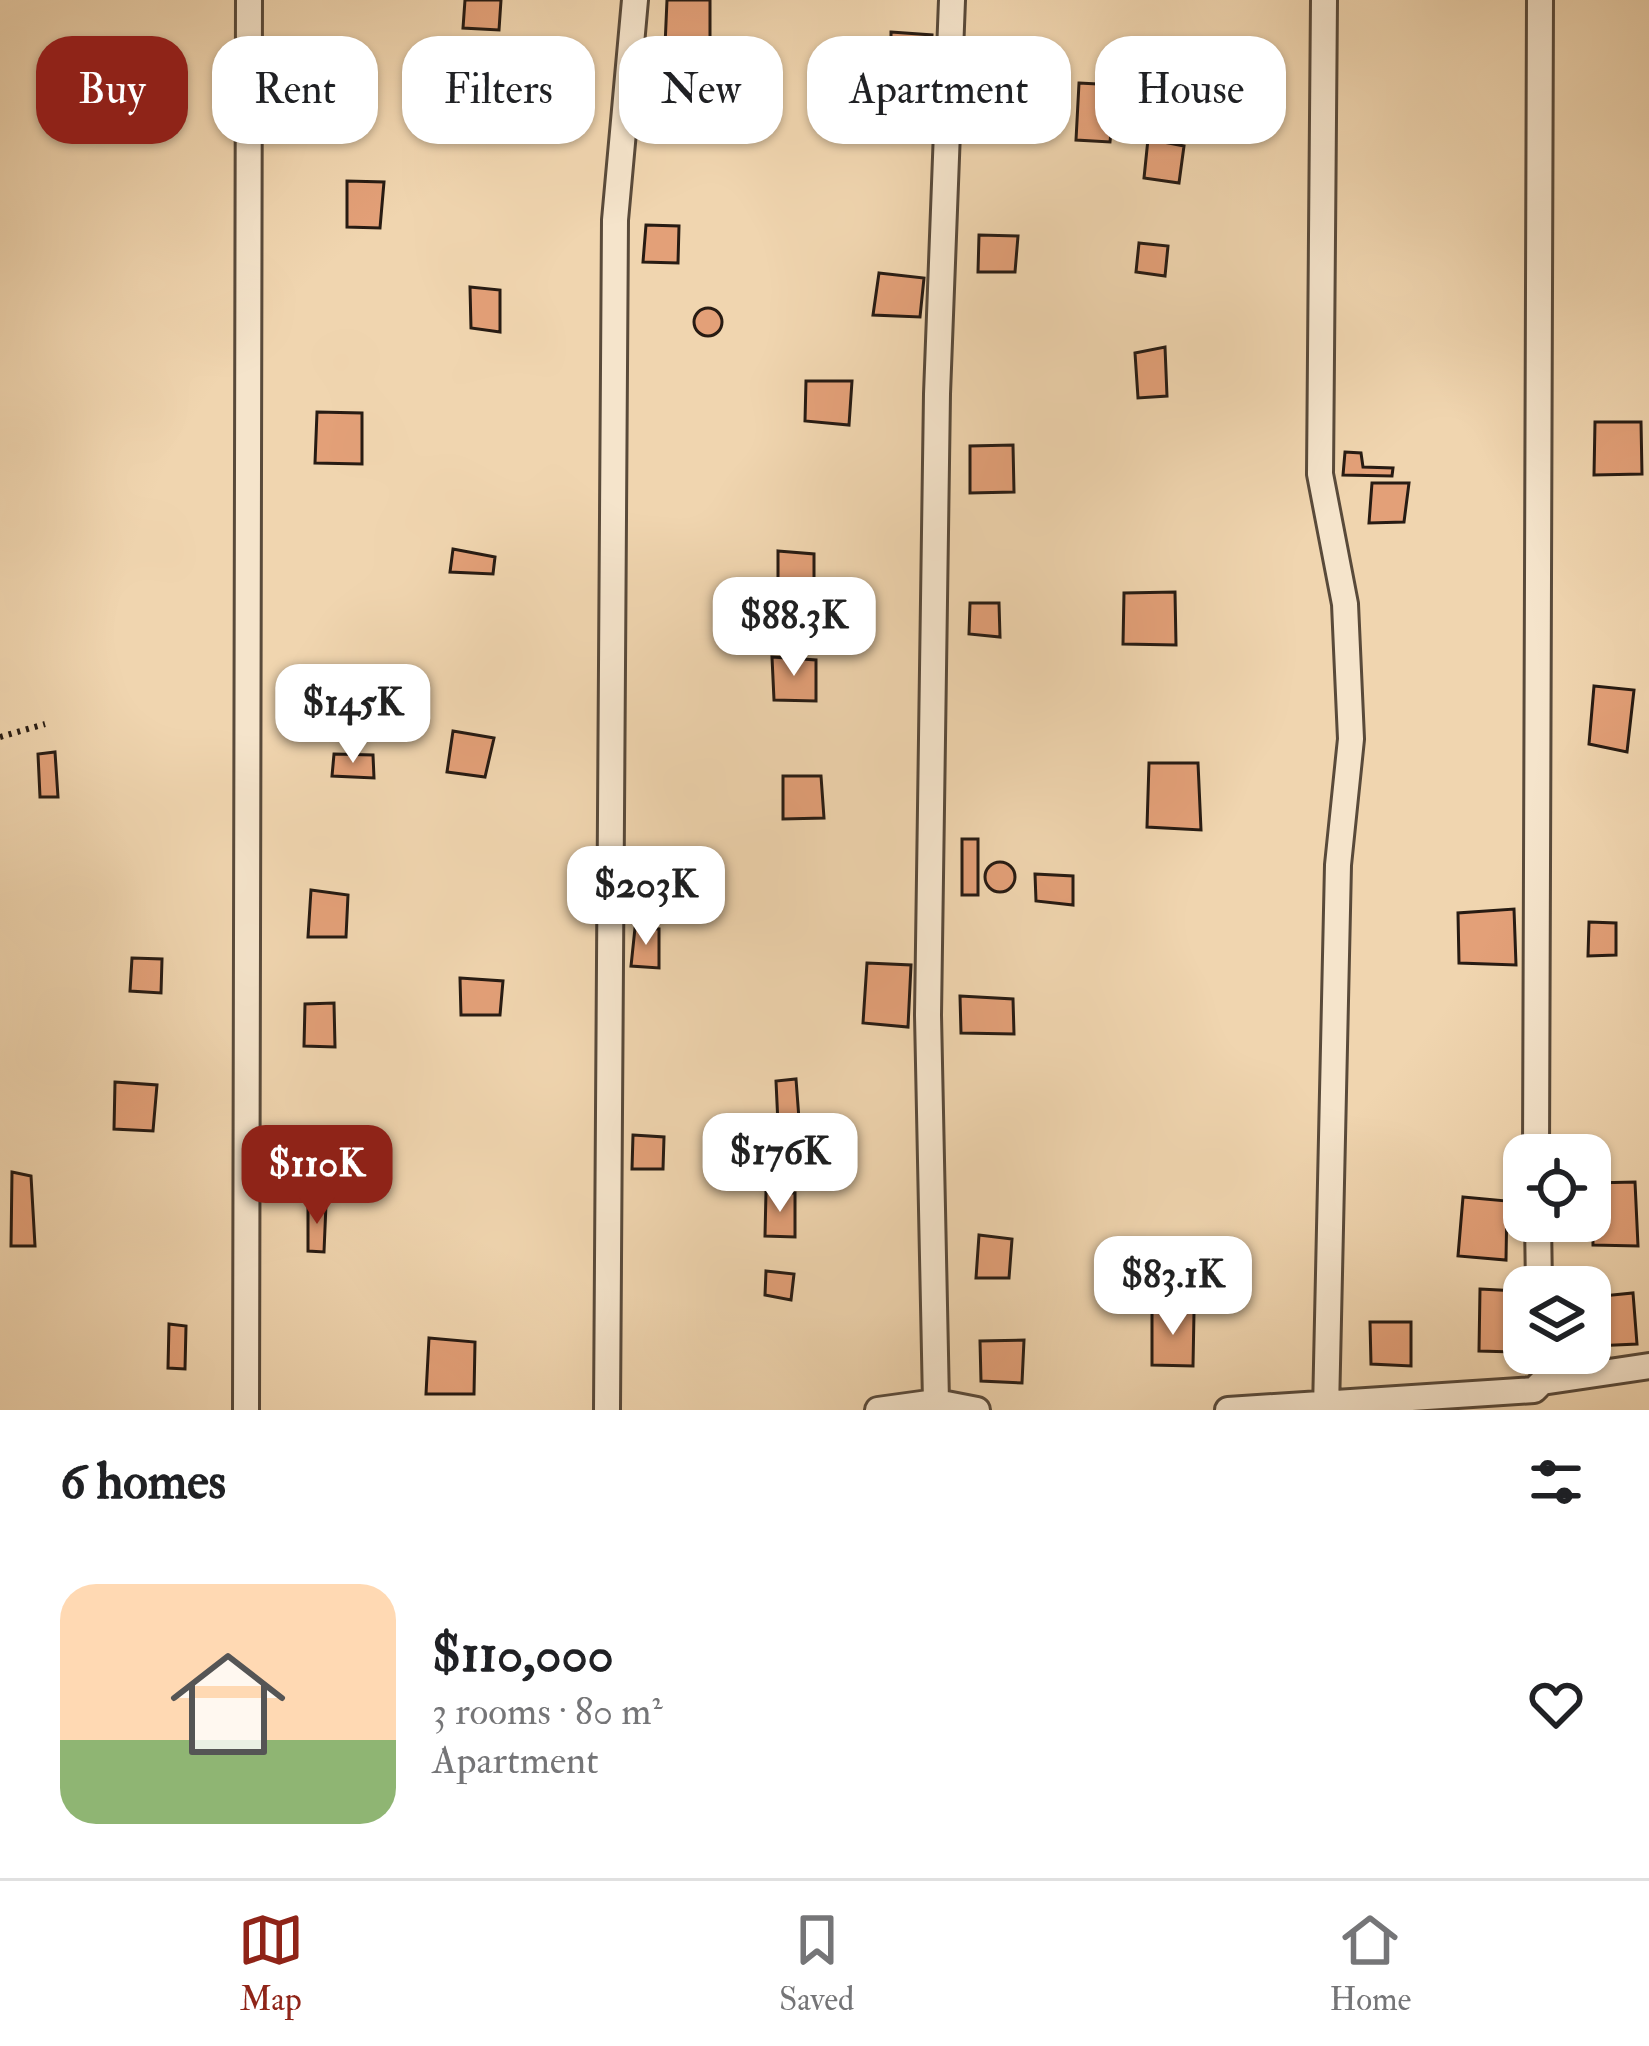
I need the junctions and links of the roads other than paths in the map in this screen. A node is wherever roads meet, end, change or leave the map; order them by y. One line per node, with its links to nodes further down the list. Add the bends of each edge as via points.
1 (249, 0): 11 (street)
2 (635, 0): 12 (street, via 615,220)
3 (952, 0): 9 (street, via 928,1015)
4 (1324, 0): 10 (street, via 1320,474 1346,604 1351,739 1338,865)
5 (1540, 0): 6 (street)
6 (1536, 1134)
7 (1649, 1366): 8 (street)
8 (1536, 1394): 10 (street)
9 (936, 1402): 13 (street); 14 (street)
10 (1326, 1407): 15 (street)
11 (246, 1410)
12 (607, 1410)
13 (878, 1410)
14 (977, 1410)
15 (1228, 1410)

